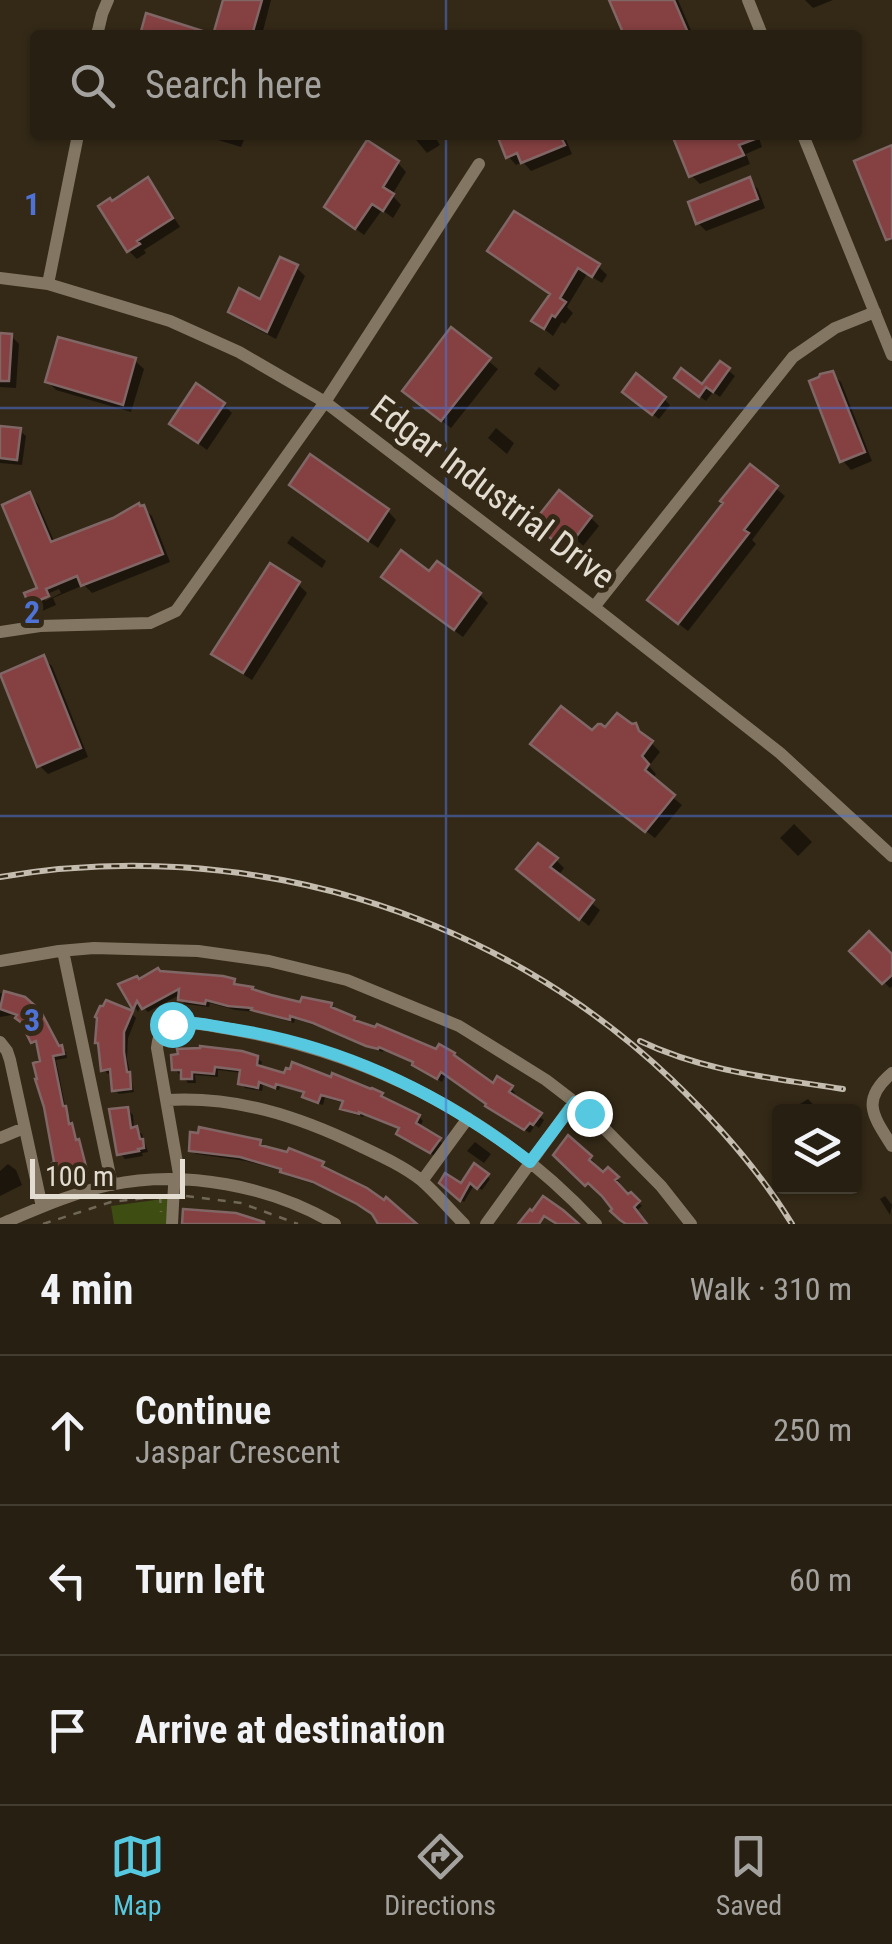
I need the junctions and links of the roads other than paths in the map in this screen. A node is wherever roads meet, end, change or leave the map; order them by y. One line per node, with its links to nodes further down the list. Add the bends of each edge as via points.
1 (108, 0): 3 (street)
2 (748, 0): 4 (street)
3 (99, 30)
4 (760, 30)
5 (77, 140): 9 (street)
6 (805, 140): 10 (street)
7 (480, 164): 12 (street)
8 (0, 278): 9 (street, Edgar Industrial Drive)
9 (48, 284): 12 (street, Edgar Industrial Drive, via 170,320)
10 (875, 312): 11 (street); 13 (street, via 834,328 793,357)
11 (892, 355)
12 (325, 402): 13 (street, Edgar Industrial Drive); 14 (street, via 176,611 150,622)
13 (594, 607): 15 (street, Edgar Industrial Drive, via 780,753)
14 (0, 632)
15 (892, 856)
16 (63, 951): 17 (street); 21 (street, via 213,952 334,976 459,1026); 29 (street)
17 (0, 962)
18 (0, 1042): 23 (street)
19 (892, 1073): 25 (street, via 872,1100)
20 (167, 1100): 22 (street, via 157,1042 165,1028 181,1022 318,1048 388,1075); 27 (street); 28 (street, via 269,1109 334,1133)
21 (575, 1102): 26 (street); 37 (street)
22 (468, 1118): 26 (street); 28 (street)
23 (24, 1128): 24 (street); 30 (street)
24 (0, 1138)
25 (892, 1146)
26 (530, 1162): 31 (street); 36 (street)
27 (179, 1180): 29 (street); 33 (street); 34 (street, via 260,1192)
28 (422, 1181): 35 (street)
29 (112, 1185): 30 (street)
30 (42, 1208): 32 (street)
31 (592, 1222)
32 (1, 1224)
33 (172, 1224)
34 (336, 1224)
35 (464, 1224)
36 (486, 1224)
37 (691, 1224)

